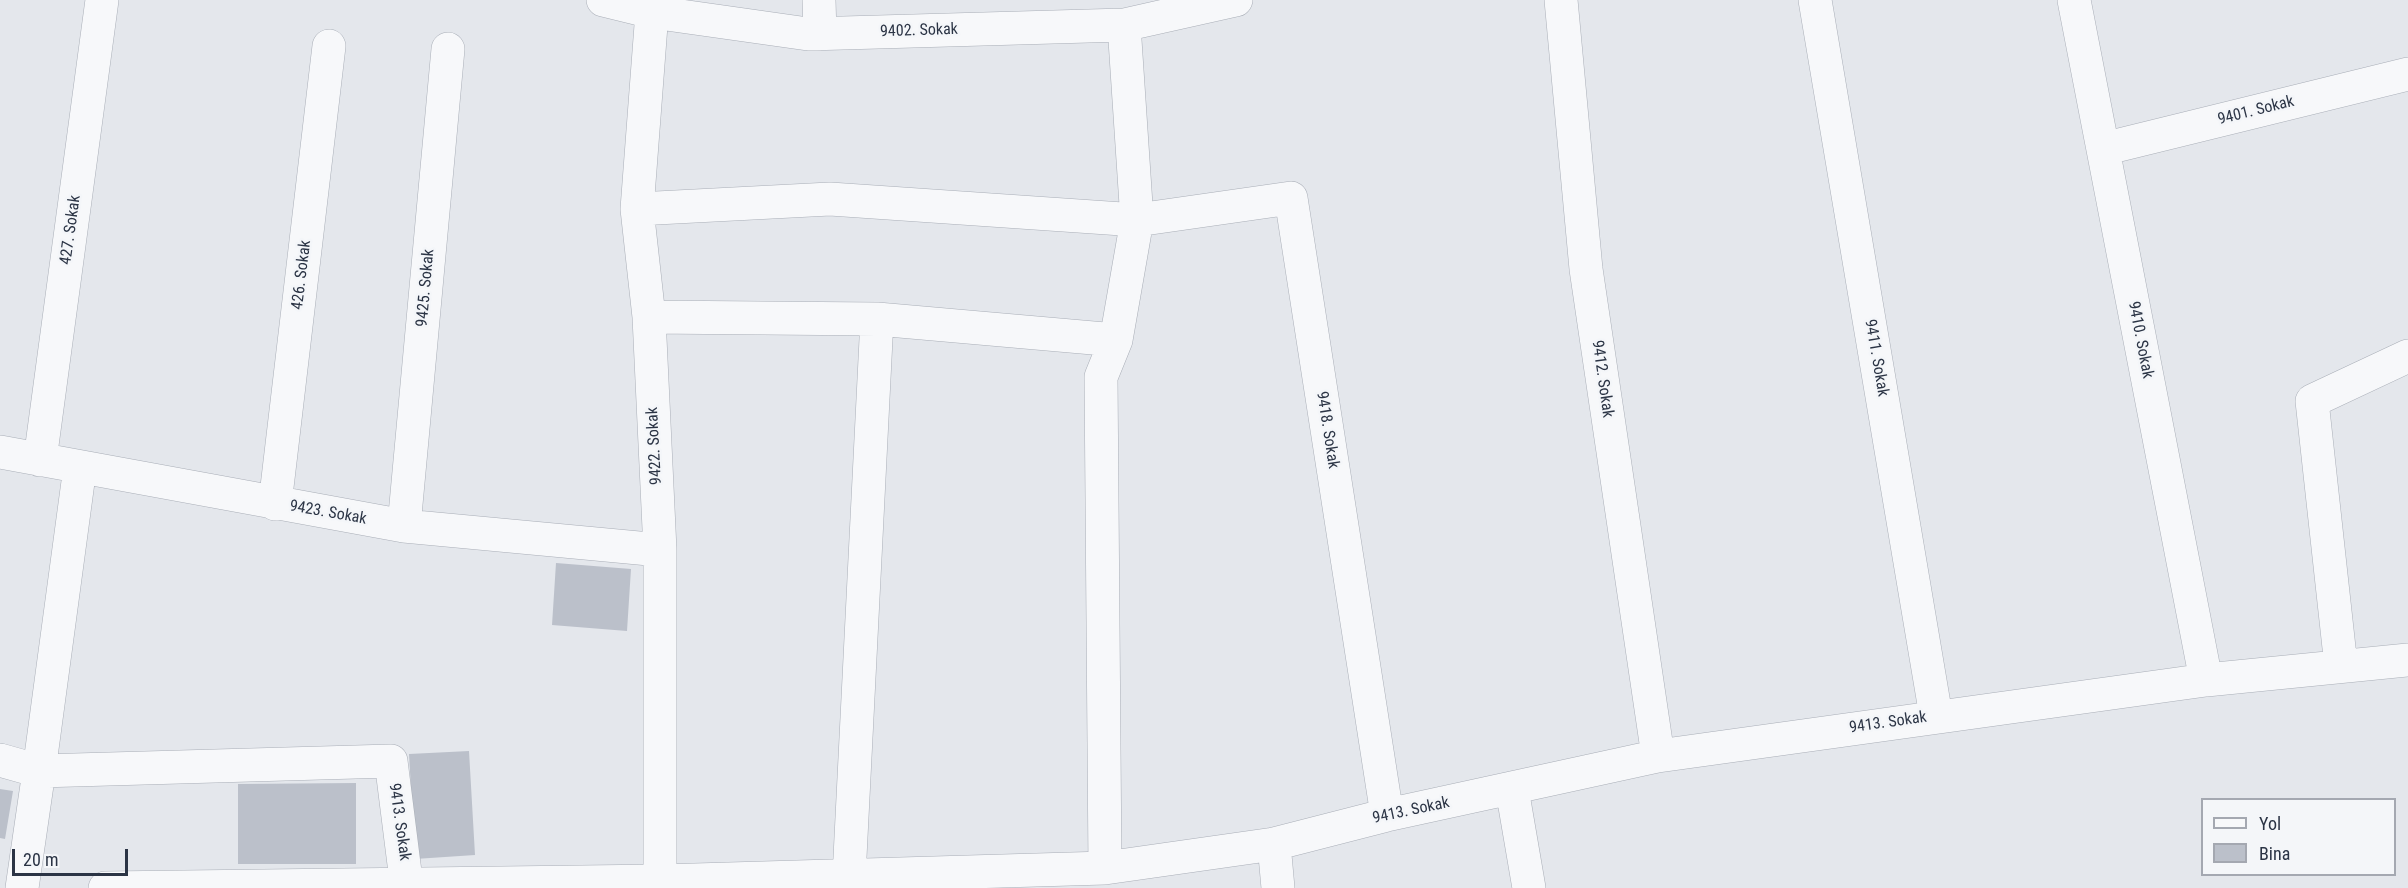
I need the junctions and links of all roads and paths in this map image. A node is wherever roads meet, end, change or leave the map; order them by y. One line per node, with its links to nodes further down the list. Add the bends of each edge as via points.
1 (102, 0): 22 (street, 427. Sokak)
2 (603, 0): 8 (street, 9402. Sokak)
3 (819, 0): 10 (street)
4 (1236, 0): 9 (street, 9402. Sokak)
5 (1561, 0): 31 (street, 9412. Sokak, via 1586,269)
6 (1815, 0): 30 (street, 9411. Sokak)
7 (2074, 0): 14 (street, 9410. Sokak)
8 (654, 6): 10 (street, 9402. Sokak); 15 (street, 9422. Sokak)
9 (1124, 25): 10 (street, 9402. Sokak); 16 (street)
10 (820, 34)
11 (329, 46): 24 (street, 426. Sokak)
12 (448, 50): 25 (street, 9425. Sokak)
13 (2408, 74): 14 (street, 9401. Sokak)
14 (2103, 149): 29 (street, 9410. Sokak)
15 (638, 209): 16 (street, via 830,199); 17 (street, 9422. Sokak)
16 (1137, 220): 19 (street); 35 (street, 9418. Sokak, via 1291,198)
17 (649, 317): 18 (street); 26 (street, 9422. Sokak)
18 (877, 319): 19 (street); 38 (street)
19 (1116, 340): 37 (street, via 1101,377)
20 (2408, 356): 28 (street, via 2312,401)
21 (0, 452): 22 (street, 9423. Sokak)
22 (40, 460): 23 (street, 9423. Sokak)
23 (80, 467): 24 (street, 9423. Sokak); 33 (street)
24 (275, 504): 25 (street, 9423. Sokak)
25 (404, 526): 26 (street, 9423. Sokak)
26 (660, 550): 39 (street, 9422. Sokak)
27 (2408, 660): 28 (street, 9413. Sokak)
28 (2341, 666): 29 (street, 9413. Sokak)
29 (2206, 680): 30 (street, 9413. Sokak)
30 (1936, 716): 31 (street, 9413. Sokak)
31 (1658, 756): 34 (street, 9413. Sokak)
32 (0, 760): 33 (street)
33 (39, 771): 41 (street, 9413. Sokak, via 391,761); 42 (street)
34 (1512, 789): 35 (street, 9413. Sokak); 45 (street)
35 (1387, 815): 36 (street, 9413. Sokak)
36 (1274, 844): 37 (street, 9413. Sokak); 44 (street)
37 (1105, 868): 38 (street, 9413. Sokak)
38 (849, 877): 39 (street, 9413. Sokak)
39 (660, 881): 40 (street, 9413. Sokak)
40 (611, 885): 41 (street, 9413. Sokak)
41 (407, 886): 43 (street, 9413. Sokak)
42 (22, 888)
43 (105, 888)
44 (1278, 888)
45 (1529, 888)

